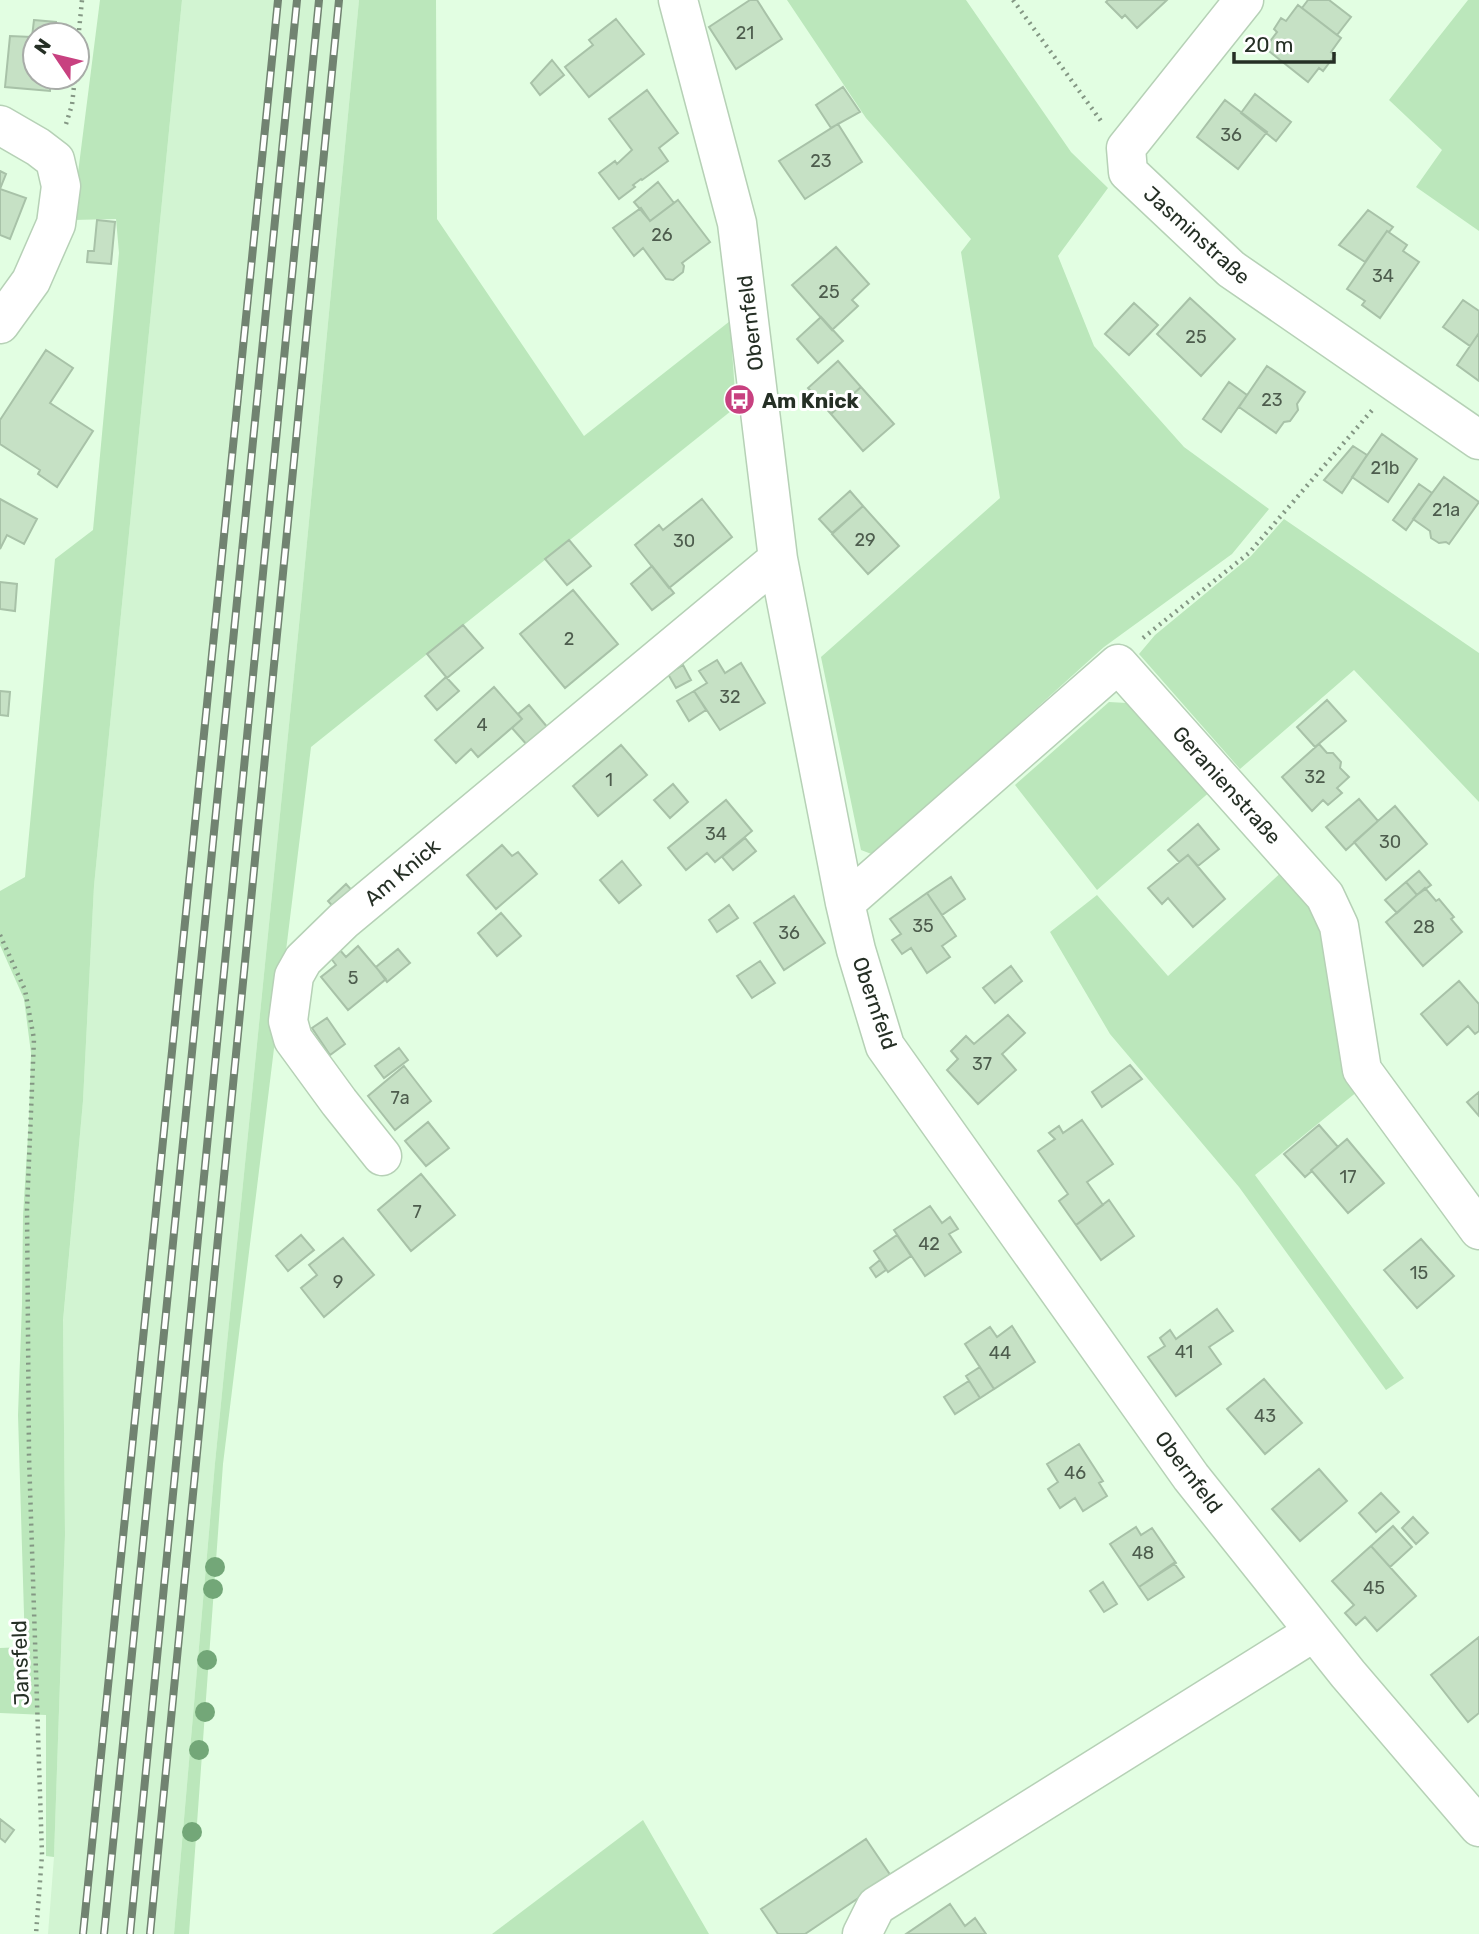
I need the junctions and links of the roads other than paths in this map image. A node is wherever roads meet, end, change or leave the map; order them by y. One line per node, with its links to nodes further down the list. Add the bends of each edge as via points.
1 (678, 0): 6 (street, Obernfeld, via 737,223)
2 (1244, 0): 5 (street, Jasminstraße, via 1126,148 1128,172 1231,269)
3 (0, 125): 4 (street, via 55,160 61,186 56,225 31,281)
4 (0, 324)
5 (1479, 440)
6 (778, 559): 7 (street, Obernfeld); 8 (street, Am Knick, via 343,921 303,960 294,976 288,1021 293,1039)
7 (845, 903): 9 (street, Geranienstraße, via 1118,664 1325,895 1339,926 1362,1070); 10 (street, Obernfeld, via 885,1046 1191,1477)
8 (383, 1156)
9 (1479, 1230)
10 (1314, 1632): 11 (street, Obernfeld); 12 (street, via 876,1906)
11 (1479, 1827)
12 (862, 1934)

